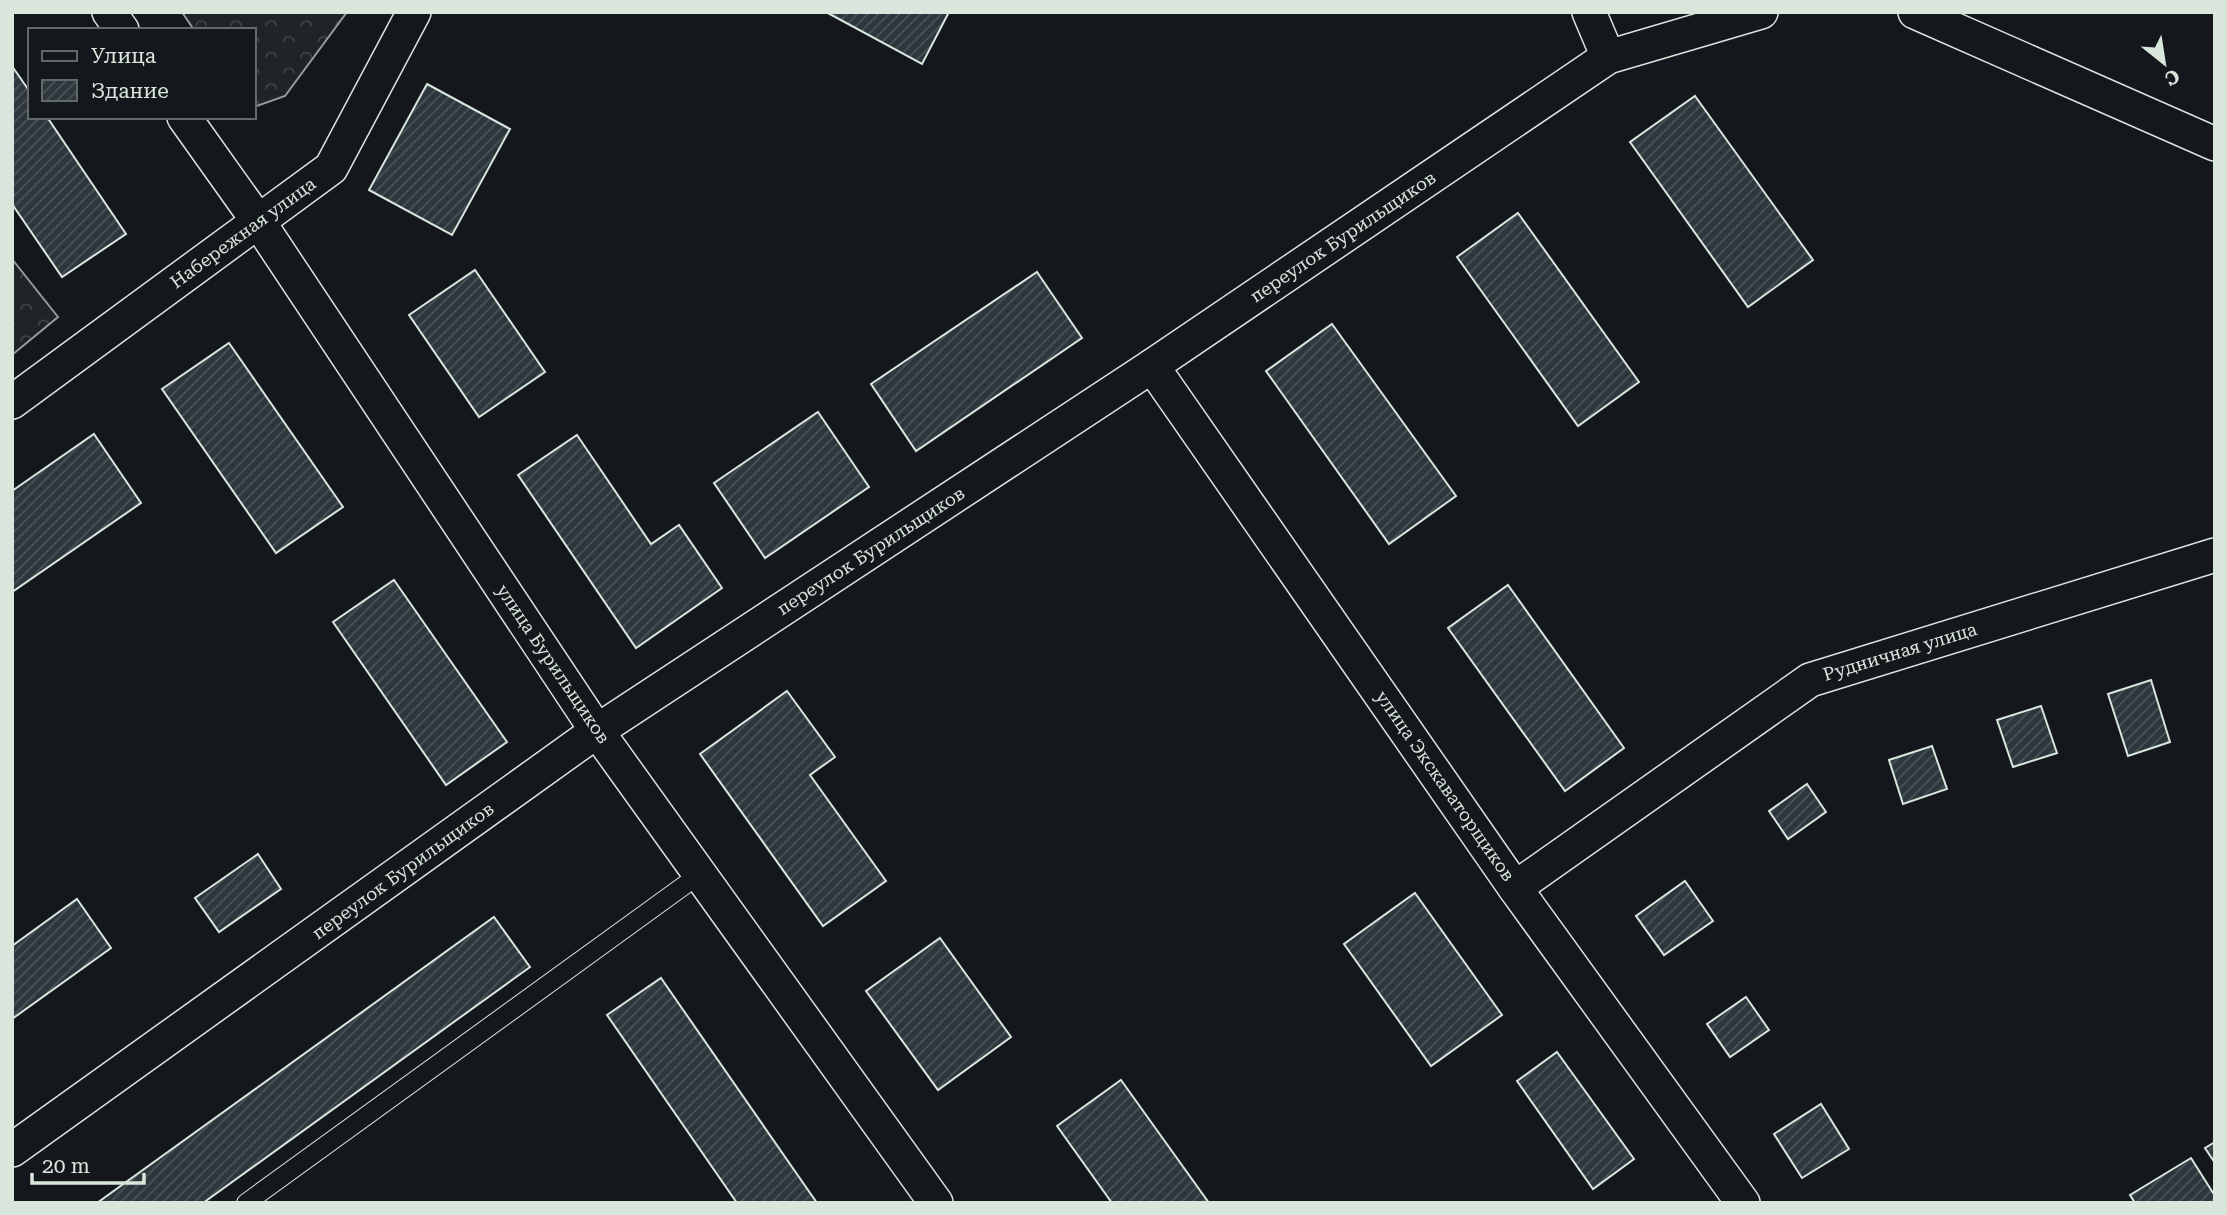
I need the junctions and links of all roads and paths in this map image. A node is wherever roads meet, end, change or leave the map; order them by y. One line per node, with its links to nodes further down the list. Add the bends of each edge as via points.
1 (109, 12): 6 (street)
2 (414, 12): 10 (street, Набережная улица, via 331,168)
3 (1588, 12): 7 (street)
4 (1761, 12): 7 (street, переулок Бурильщиков)
5 (1915, 12): 9 (street)
6 (121, 28)
7 (1608, 57): 11 (street, переулок Бурильщиков)
8 (185, 119): 10 (street, улица Бурильщиков)
9 (2215, 144)
10 (258, 221): 12 (street, Набережная улица); 14 (street, улица Бурильщиков)
11 (1152, 366): 14 (street, переулок Бурильщиков); 16 (street, улица Экскаваторщиков)
12 (12, 402)
13 (2215, 555): 16 (street, Рудничная улица, via 1810,680)
14 (597, 731): 15 (street, улица Бурильщиков); 17 (street, переулок Бурильщиков)
15 (700, 874): 18 (lane); 19 (street, улица Бурильщиков)
16 (1515, 888): 20 (street, улица Экскаваторщиков)
17 (12, 1150)
18 (246, 1203)
19 (936, 1203)
20 (1743, 1203)

